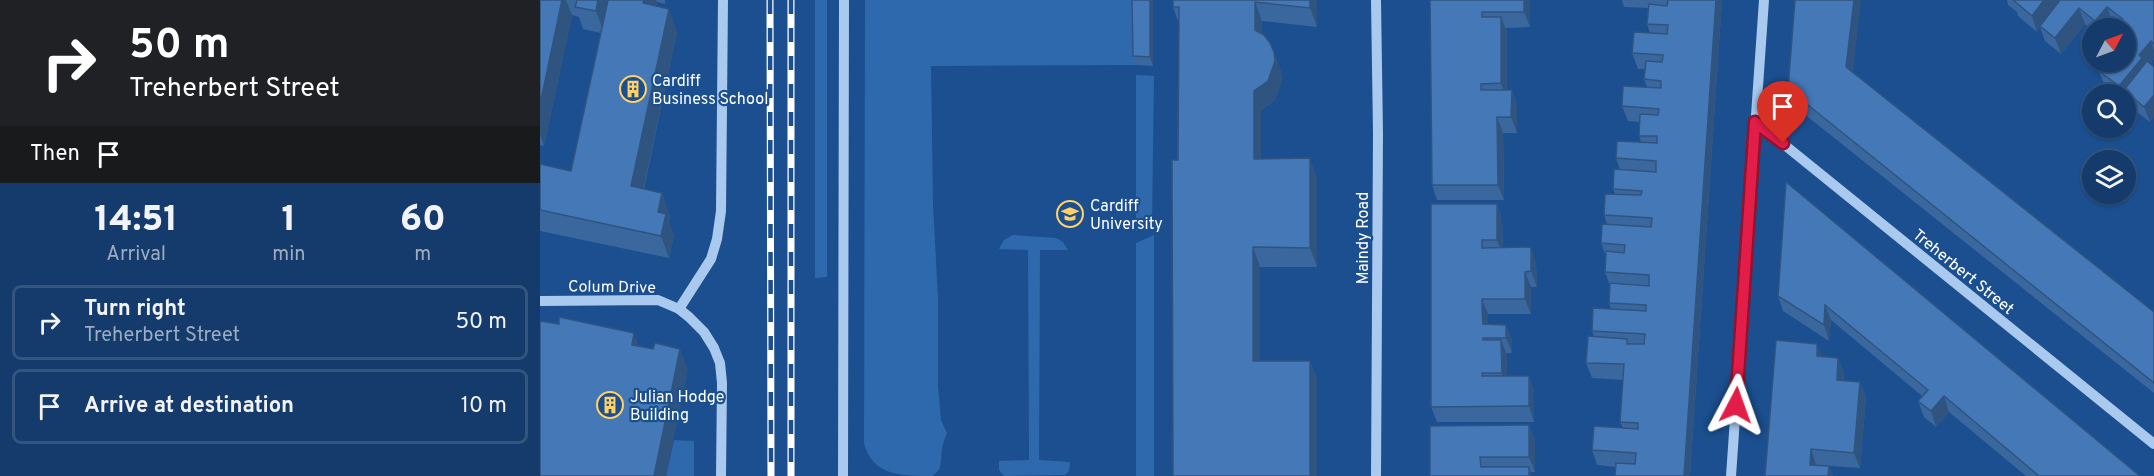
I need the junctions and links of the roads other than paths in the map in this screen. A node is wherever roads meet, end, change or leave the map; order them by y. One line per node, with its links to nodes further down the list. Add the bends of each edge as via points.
1 (723, 0): 7 (street, via 721,211 711,259)
2 (844, 0): 10 (street)
3 (1376, 0): 11 (street, Maindy Road)
4 (1764, 0): 5 (street)
5 (1755, 122): 8 (street, Treherbert Street); 12 (street)
6 (540, 301): 7 (street, Colum Drive, via 658,300)
7 (680, 309): 9 (street, Colum Drive, via 704,332 720,363)
8 (2154, 444)
9 (721, 476)
10 (843, 476)
11 (1376, 476)
12 (1731, 476)

